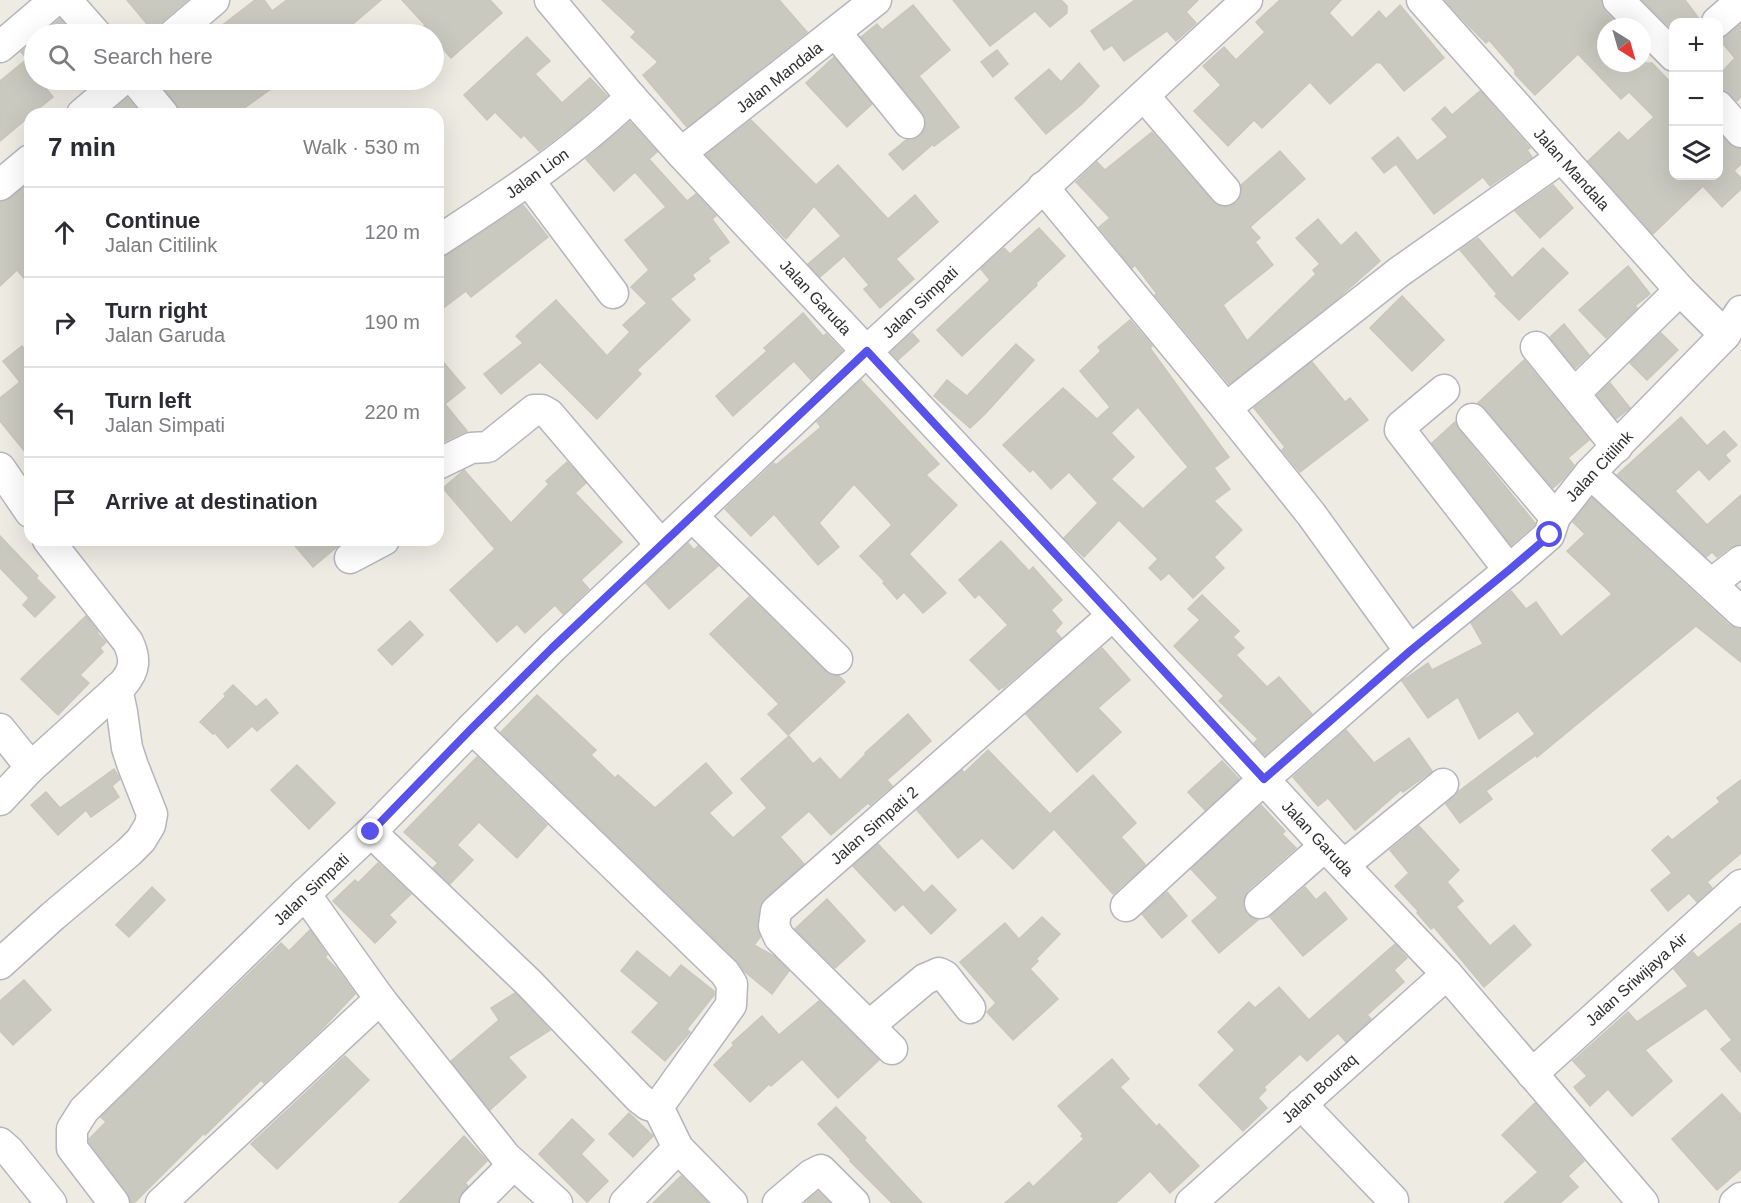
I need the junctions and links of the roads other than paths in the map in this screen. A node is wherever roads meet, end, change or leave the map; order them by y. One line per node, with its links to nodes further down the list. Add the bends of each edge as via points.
1 (55, 0): 11 (street)
2 (66, 0): 12 (street)
3 (214, 0): 13 (street)
4 (550, 0): 21 (street, Jalan Garuda)
5 (876, 0): 15 (street, Jalan Mandala)
6 (1247, 0): 20 (street, Jalan Simpati)
7 (1422, 0): 28 (street, Jalan Mandala)
8 (1618, 0): 17 (street)
9 (1741, 1): 10 (street)
10 (1722, 18)
11 (27, 24)
12 (87, 24)
13 (186, 24)
14 (24, 26): 16 (street)
15 (836, 33): 25 (street); 27 (street, Jalan Mandala)
16 (0, 47)
17 (1669, 51)
18 (110, 90): 22 (street)
19 (143, 90): 23 (street)
20 (1144, 96): 32 (street, Jalan Simpati); 33 (street)
21 (631, 97): 27 (street, Jalan Garuda); 30 (street, Jalan Lion)
22 (89, 108)
23 (158, 108)
24 (1723, 111): 26 (street)
25 (909, 123)
26 (1741, 132)
27 (681, 153): 39 (street, Jalan Garuda)
28 (1562, 158): 35 (street, Jalan Mandala); 42 (street, via 1399,272)
29 (24, 165): 31 (street)
30 (529, 181): 34 (street, Jalan Lion); 36 (street)
31 (0, 185)
32 (1043, 187): 39 (street, Jalan Simpati); 42 (street)
33 (1225, 190)
34 (444, 237)
35 (1680, 290): 37 (street, Jalan Mandala); 41 (street)
36 (613, 293)
37 (1733, 323): 44 (street, Jalan Citilink)
38 (1536, 347): 41 (street)
39 (867, 351): 49 (street, Jalan Simpati); 59 (street, Jalan Garuda)
40 (1444, 390): 56 (street, via 1400,429)
41 (1575, 393): 44 (street)
42 (1226, 408): 60 (street, via 1311,514)
43 (1472, 419): 50 (street)
44 (1617, 447): 46 (street, Jalan Citilink)
45 (444, 461): 51 (street, via 471,448 488,447 534,410 542,410)
46 (1590, 472): 50 (street, Jalan Citilink); 57 (street)
47 (11, 482): 48 (street)
48 (24, 503)
49 (692, 516): 51 (street, Jalan Simpati); 61 (street)
50 (1555, 517): 56 (street, Jalan Citilink, via 1550,535)
51 (662, 545): 63 (street, Jalan Simpati)
52 (53, 546): 62 (street, via 132,650 134,667)
53 (373, 546): 54 (street)
54 (350, 558)
55 (1741, 561): 57 (street)
56 (1509, 570): 60 (street, Jalan Citilink)
57 (1711, 584): 58 (street)
58 (1741, 612)
59 (1113, 615): 66 (street, Jalan Garuda); 79 (street, Jalan Simpati 2, via 776,911 774,926 779,937)
60 (1410, 651): 66 (street, Jalan Citilink)
61 (837, 659)
62 (117, 689): 65 (street); 75 (street, via 132,766 152,814 150,825 129,852)
63 (472, 728): 69 (street, Jalan Simpati); 83 (street, via 732,984 731,1005)
64 (0, 729): 65 (street)
65 (30, 768): 68 (street)
66 (1264, 779): 70 (street, Jalan Garuda); 74 (street, Jalan Citilink)
67 (1443, 784): 70 (street)
68 (0, 800)
69 (371, 832): 72 (street, Jalan Simpati); 83 (street, via 529,983 639,1098)
70 (1334, 855): 73 (street); 76 (street, Jalan Garuda)
71 (1741, 885): 81 (street, Jalan Sriwijaya Air)
72 (305, 894): 77 (street); 90 (street, Jalan Simpati, via 84,1110 72,1129 72,1148)
73 (1260, 903)
74 (1126, 906)
75 (0, 964)
76 (1447, 974): 81 (street, Jalan Garuda); 82 (street, Jalan Bouraq)
77 (380, 999): 86 (street); 91 (street)
78 (970, 1008): 79 (street, via 939,973 925,979)
79 (869, 1026): 80 (street, Jalan Simpati 2)
80 (892, 1049)
81 (1532, 1074): 99 (street, Jalan Garuda)
82 (1301, 1104): 88 (street); 98 (street, Jalan Bouraq)
83 (658, 1107): 85 (street)
84 (0, 1143): 89 (street)
85 (678, 1148): 94 (street); 95 (street)
86 (513, 1165): 92 (street); 93 (street)
87 (1741, 1198): 100 (street)
88 (1393, 1200)
89 (51, 1203)
90 (114, 1203)
91 (161, 1203)
92 (475, 1203)
93 (557, 1203)
94 (625, 1203)
95 (732, 1203)
96 (778, 1203): 97 (street, via 821,1170)
97 (854, 1203)
98 (1191, 1203)
99 (1643, 1203)
100 (1735, 1203)

